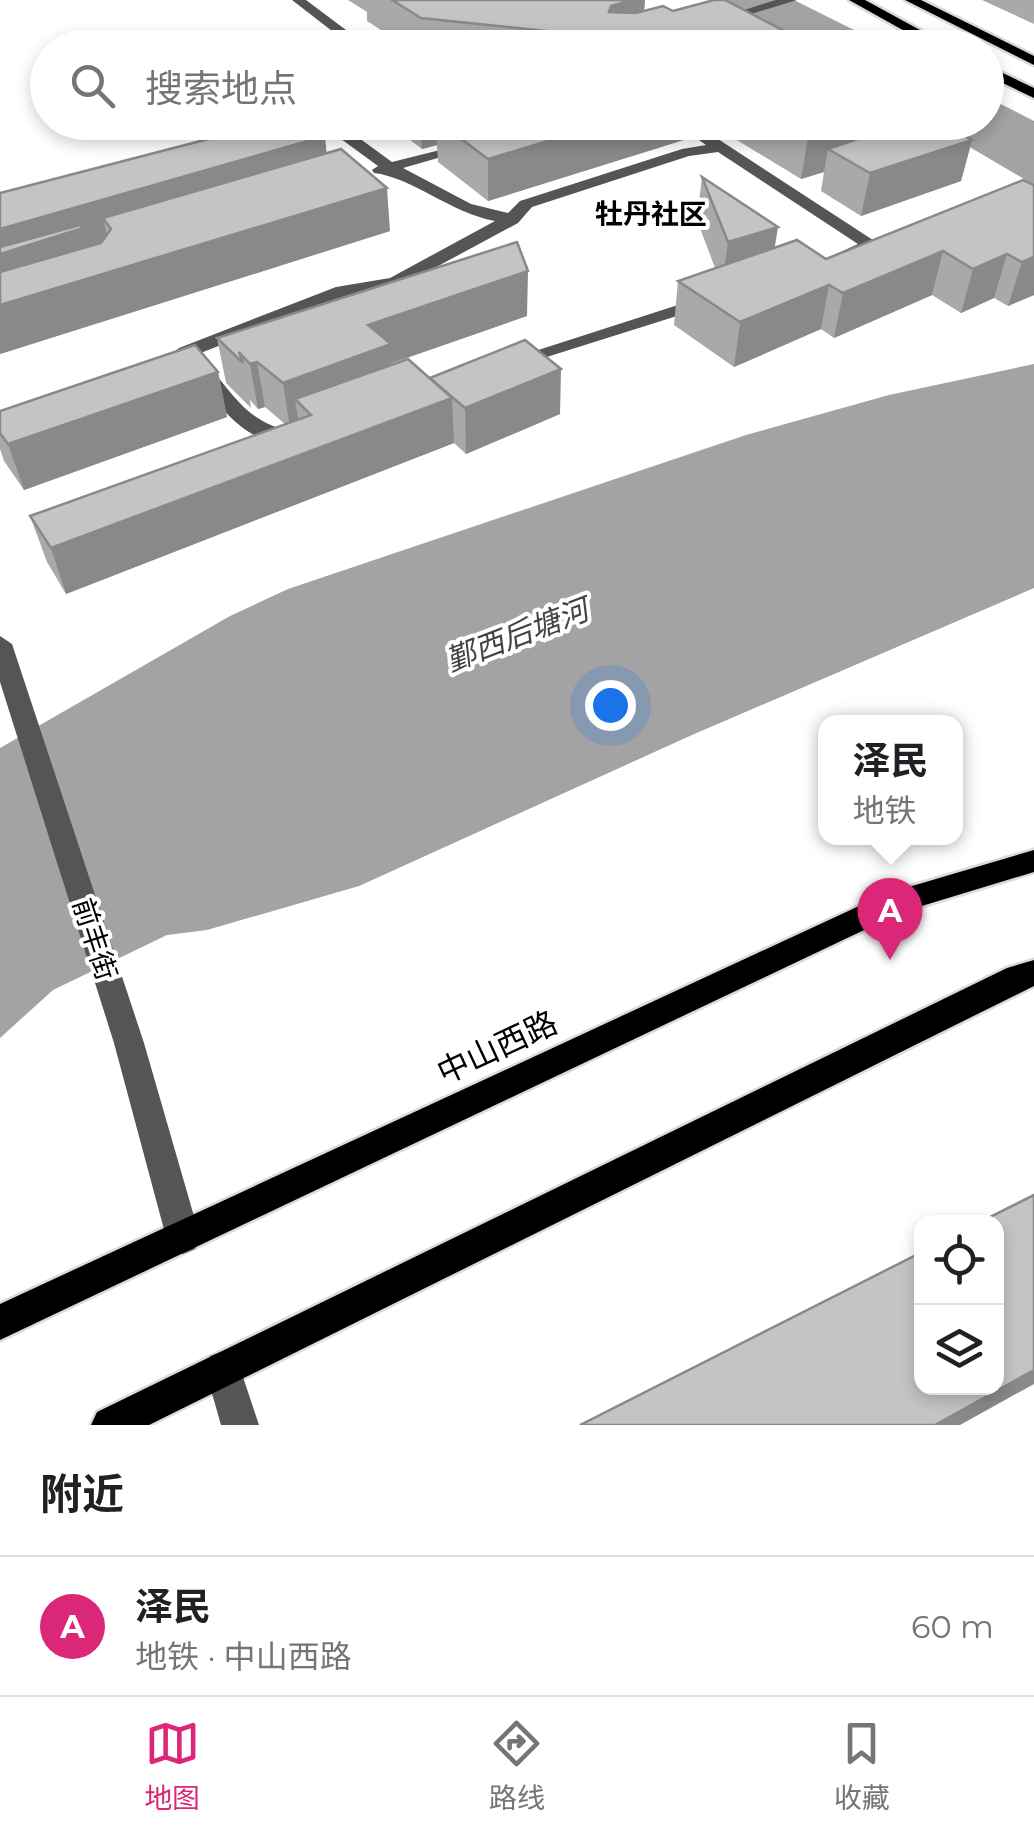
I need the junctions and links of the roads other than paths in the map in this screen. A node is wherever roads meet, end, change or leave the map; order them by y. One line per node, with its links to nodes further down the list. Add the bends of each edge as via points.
1 (298, 0): 6 (street)
2 (790, 0): 5 (street)
3 (855, 0): 7 (main road)
4 (911, 0): 8 (main road)
5 (700, 25)
6 (339, 30)
7 (912, 30)
8 (971, 30)
9 (1004, 46): 10 (main road)
10 (1034, 61)
11 (1004, 78): 12 (main road)
12 (1034, 94)
13 (344, 140): 16 (street)
14 (485, 140): 16 (street)
15 (719, 140): 17 (street, via 526,204); 18 (street, via 802,189 867,242 863,251)
16 (379, 170): 17 (street, via 482,217)
17 (512, 219): 20 (street, via 395,282 342,291)
18 (828, 262)
19 (720, 296): 21 (street)
20 (186, 352): 22 (street); 23 (street, via 249,426 270,438)
21 (482, 371)
22 (152, 380)
23 (311, 432)
24 (0, 646): 27 (street, 前丰街, via 129,1043)
25 (1034, 861): 27 (main road, 中山西路, via 895,902)
26 (1034, 972): 29 (main road)
27 (182, 1236): 28 (main road, 中山西路)
28 (0, 1322)
29 (224, 1369): 30 (main road); 31 (street)
30 (110, 1425)
31 (240, 1425)

